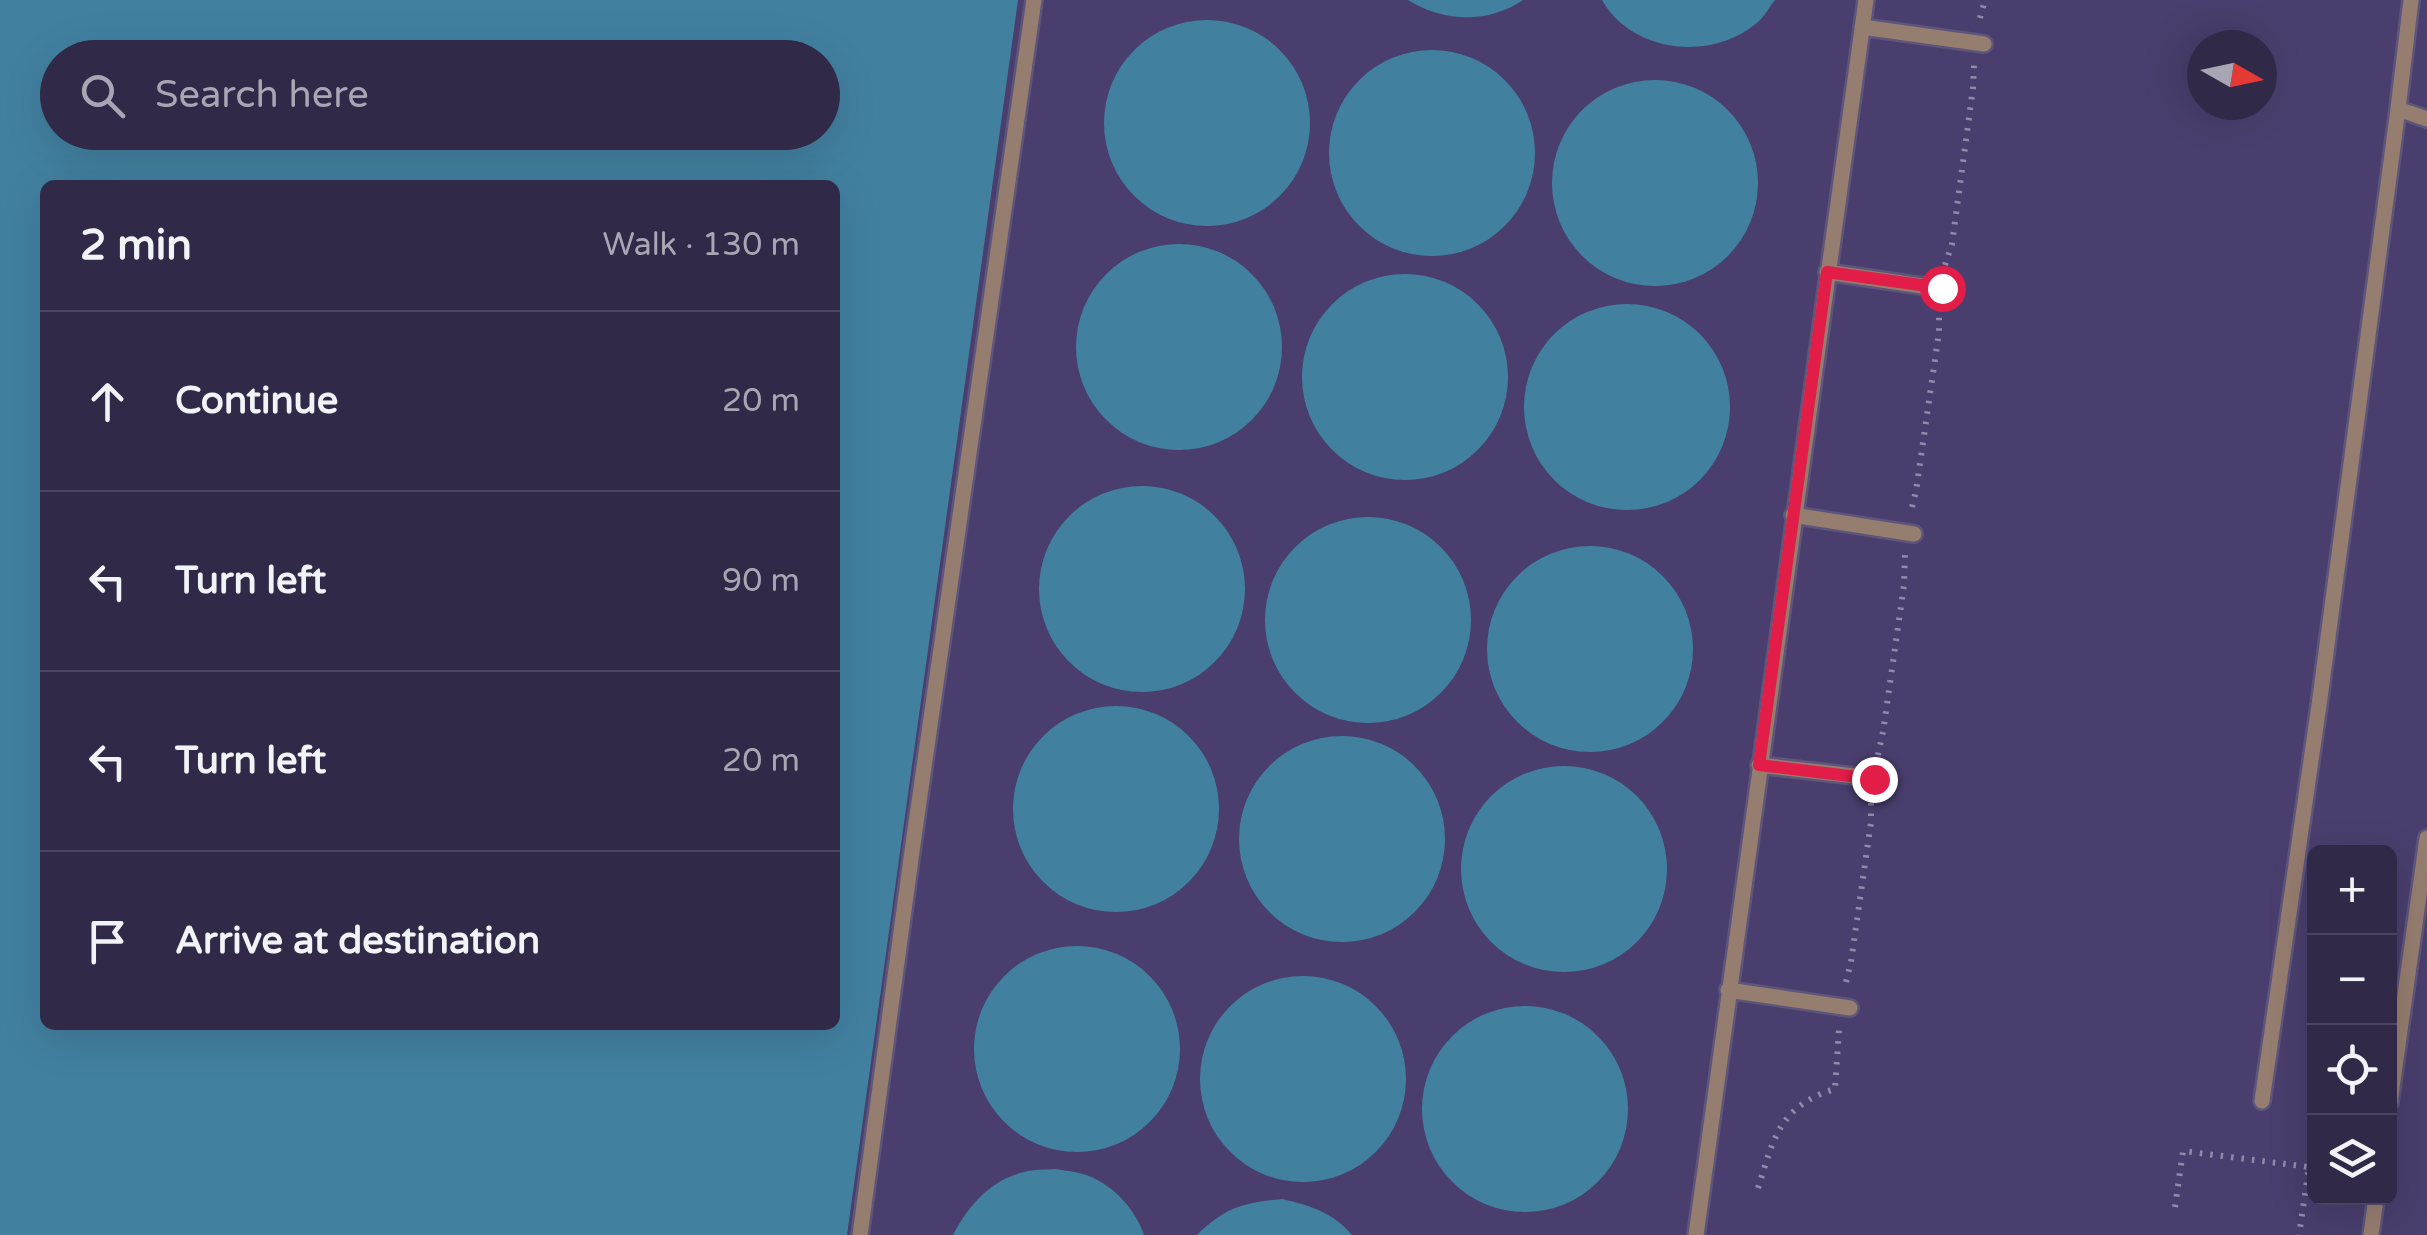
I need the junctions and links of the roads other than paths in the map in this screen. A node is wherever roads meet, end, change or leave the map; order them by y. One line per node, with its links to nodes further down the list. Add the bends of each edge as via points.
1 (1034, 0): 20 (lane)
2 (1866, 0): 4 (lane)
3 (2410, 0): 6 (lane)
4 (1862, 27): 5 (lane); 8 (lane)
5 (1984, 44)
6 (2398, 110): 7 (lane); 18 (lane)
7 (2427, 119)
8 (1827, 272): 9 (lane); 10 (lane)
9 (1949, 290)
10 (1794, 516): 11 (lane); 12 (lane)
11 (1914, 534)
12 (1759, 765): 13 (lane); 15 (lane)
13 (1882, 780)
14 (2427, 838): 17 (lane)
15 (1728, 990): 16 (lane); 21 (lane)
16 (1850, 1008)
17 (2397, 1052)
18 (2262, 1100)
19 (2375, 1205): 22 (lane)
20 (860, 1235)
21 (1696, 1235)
22 (2371, 1235)

